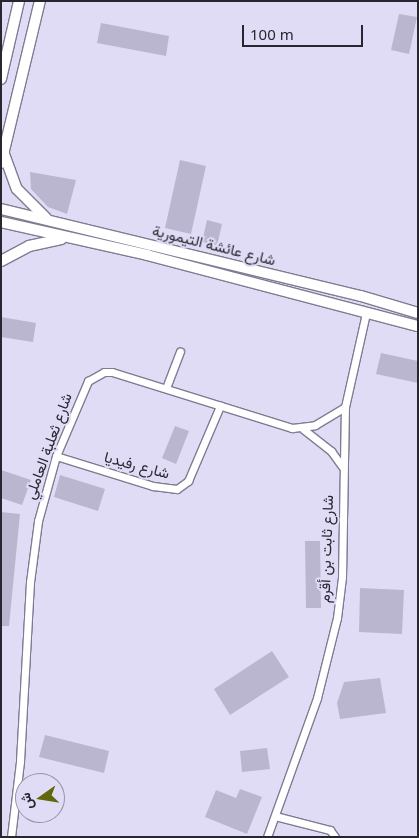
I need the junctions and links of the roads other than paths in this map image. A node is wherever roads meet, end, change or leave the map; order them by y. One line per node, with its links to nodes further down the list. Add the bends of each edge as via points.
1 (19, 1): 3 (street)
2 (40, 1): 4 (street)
3 (1, 79)
4 (4, 152): 5 (street); 7 (street, via 17,189)
5 (1, 163)
6 (1, 209): 7 (street, شارع عائشة التيمورية)
7 (48, 220): 12 (street, شارع عائشة التيمورية)
8 (1, 222): 9 (street, شارع عائشة التيمورية)
9 (66, 238): 10 (street, via 29,246); 11 (street, شارع عائشة التيمورية, via 147,255)
10 (1, 261)
11 (366, 313): 13 (street, شارع عائشة التيمورية); 17 (street, شارع ثابت بن أقرم)
12 (418, 313)
13 (418, 326)
14 (180, 352): 15 (street)
15 (166, 388): 16 (street, شارع ثعلبة العاملي); 19 (street, شارع ثعلبة العاملي, via 112,372 95,376 84,387)
16 (220, 406): 18 (street, شارع ثعلبة العاملي, via 274,424); 19 (street, شارع رفيديا, via 188,481 177,489 153,486)
17 (345, 407): 18 (street, via 324,421); 20 (street, شارع ثابت بن أقرم)
18 (303, 429): 20 (street, شارع ثعلبة العاملي, via 331,451)
19 (56, 456): 22 (street, شارع ثعلبة العاملي, via 43,497 33,556 20,761)
20 (342, 466): 21 (street, شارع ثابت بن أقرم, via 342,577 337,618 317,698)
21 (275, 816): 23 (street, شارع ثابت بن أقرم); 24 (street, via 330,830)
22 (11, 837)
23 (267, 837)
24 (335, 837)

